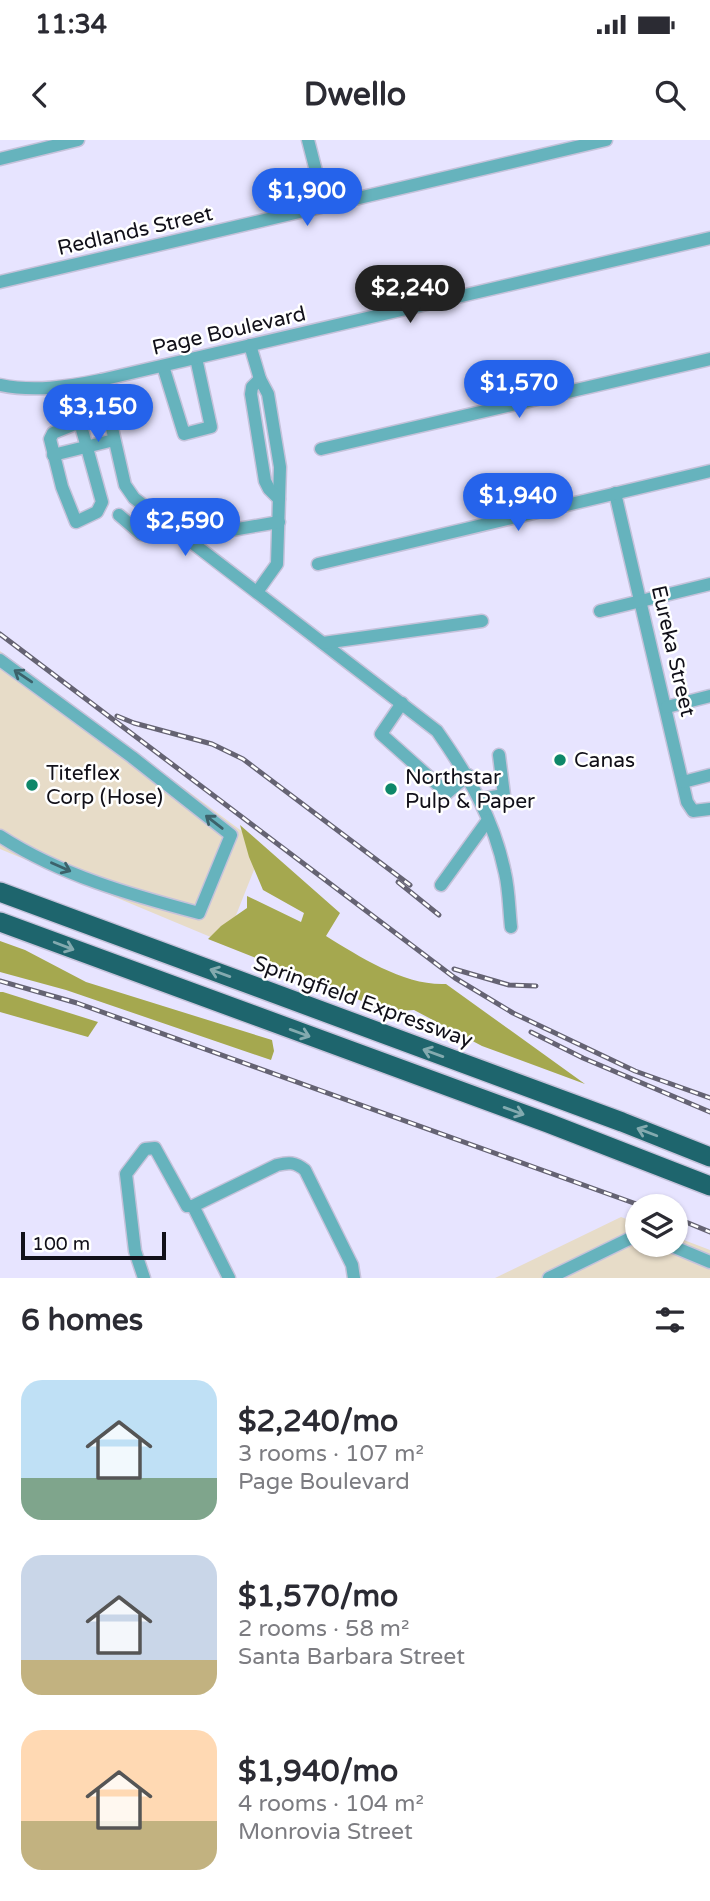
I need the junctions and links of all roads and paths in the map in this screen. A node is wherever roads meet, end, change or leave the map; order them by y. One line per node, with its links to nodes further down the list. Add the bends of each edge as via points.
1 (78, 140): 4 (street)
2 (308, 140): 5 (street)
3 (606, 140): 5 (street, Redlands Street)
4 (0, 159)
5 (325, 206): 7 (street, Redlands Street)
6 (710, 238): 8 (street, Page Boulevard)
7 (0, 282)
8 (250, 345): 9 (street, Page Boulevard); 24 (street, via 268,394 280,467)
9 (196, 358): 11 (street, Page Boulevard); 11 (street, via 211,428 184,434)
10 (710, 359): 16 (street)
11 (163, 366): 12 (street, Page Boulevard)
12 (101, 380): 13 (street, Page Boulevard, via 47,389); 14 (street)
13 (0, 386)
14 (114, 440): 15 (street); 20 (street, via 125,485)
15 (87, 447): 17 (street); 17 (street, via 81,426 75,424 51,436); 21 (street)
16 (321, 449)
17 (53, 455): 21 (street, via 76,522 97,512)
18 (710, 471): 19 (street)
19 (615, 493): 26 (street); 29 (street, Eureka Street)
20 (137, 501): 22 (street); 23 (street)
21 (102, 502): 22 (street)
22 (119, 515): 23 (street, via 146,535)
23 (161, 519): 25 (street)
24 (279, 522): 25 (street); 28 (street, via 277,565)
25 (186, 538): 28 (street)
26 (318, 564)
27 (710, 584): 29 (street)
28 (262, 596): 32 (street)
29 (642, 600): 30 (street); 36 (street, Eureka Street)
30 (600, 611)
31 (482, 621): 32 (street)
32 (323, 643): 35 (street)
33 (0, 660): 44 (street, one-way to 33, via 116,891 199,913 231,835)
34 (710, 696): 36 (street)
35 (402, 703): 38 (street, via 437,731); 38 (street, via 381,734 447,793)
36 (667, 706): 40 (street, Eureka Street)
37 (499, 755): 41 (street, via 504,795)
38 (468, 775): 41 (street)
39 (710, 775): 40 (street)
40 (683, 782): 42 (street, Eureka Street, via 690,807)
41 (480, 799): 43 (street)
42 (704, 811)
43 (488, 820): 45 (street); 48 (street, via 505,873)
44 (0, 836)
45 (441, 885)
46 (0, 892): 49 (highway, Springfield Expressway, one-way to 46)
47 (0, 922): 50 (highway, one-way to 50)
48 (510, 927)
49 (710, 1157)
50 (710, 1186)
51 (193, 1206): 55 (street, via 187,1206 155,1148 145,1149 126,1174 135,1251); 56 (street); 57 (street, via 277,1165 296,1164 305,1170 352,1265)
52 (625, 1241): 58 (street)
53 (688, 1253): 54 (street)
54 (710, 1262)
55 (144, 1278)
56 (229, 1278)
57 (354, 1278)
58 (549, 1278)

